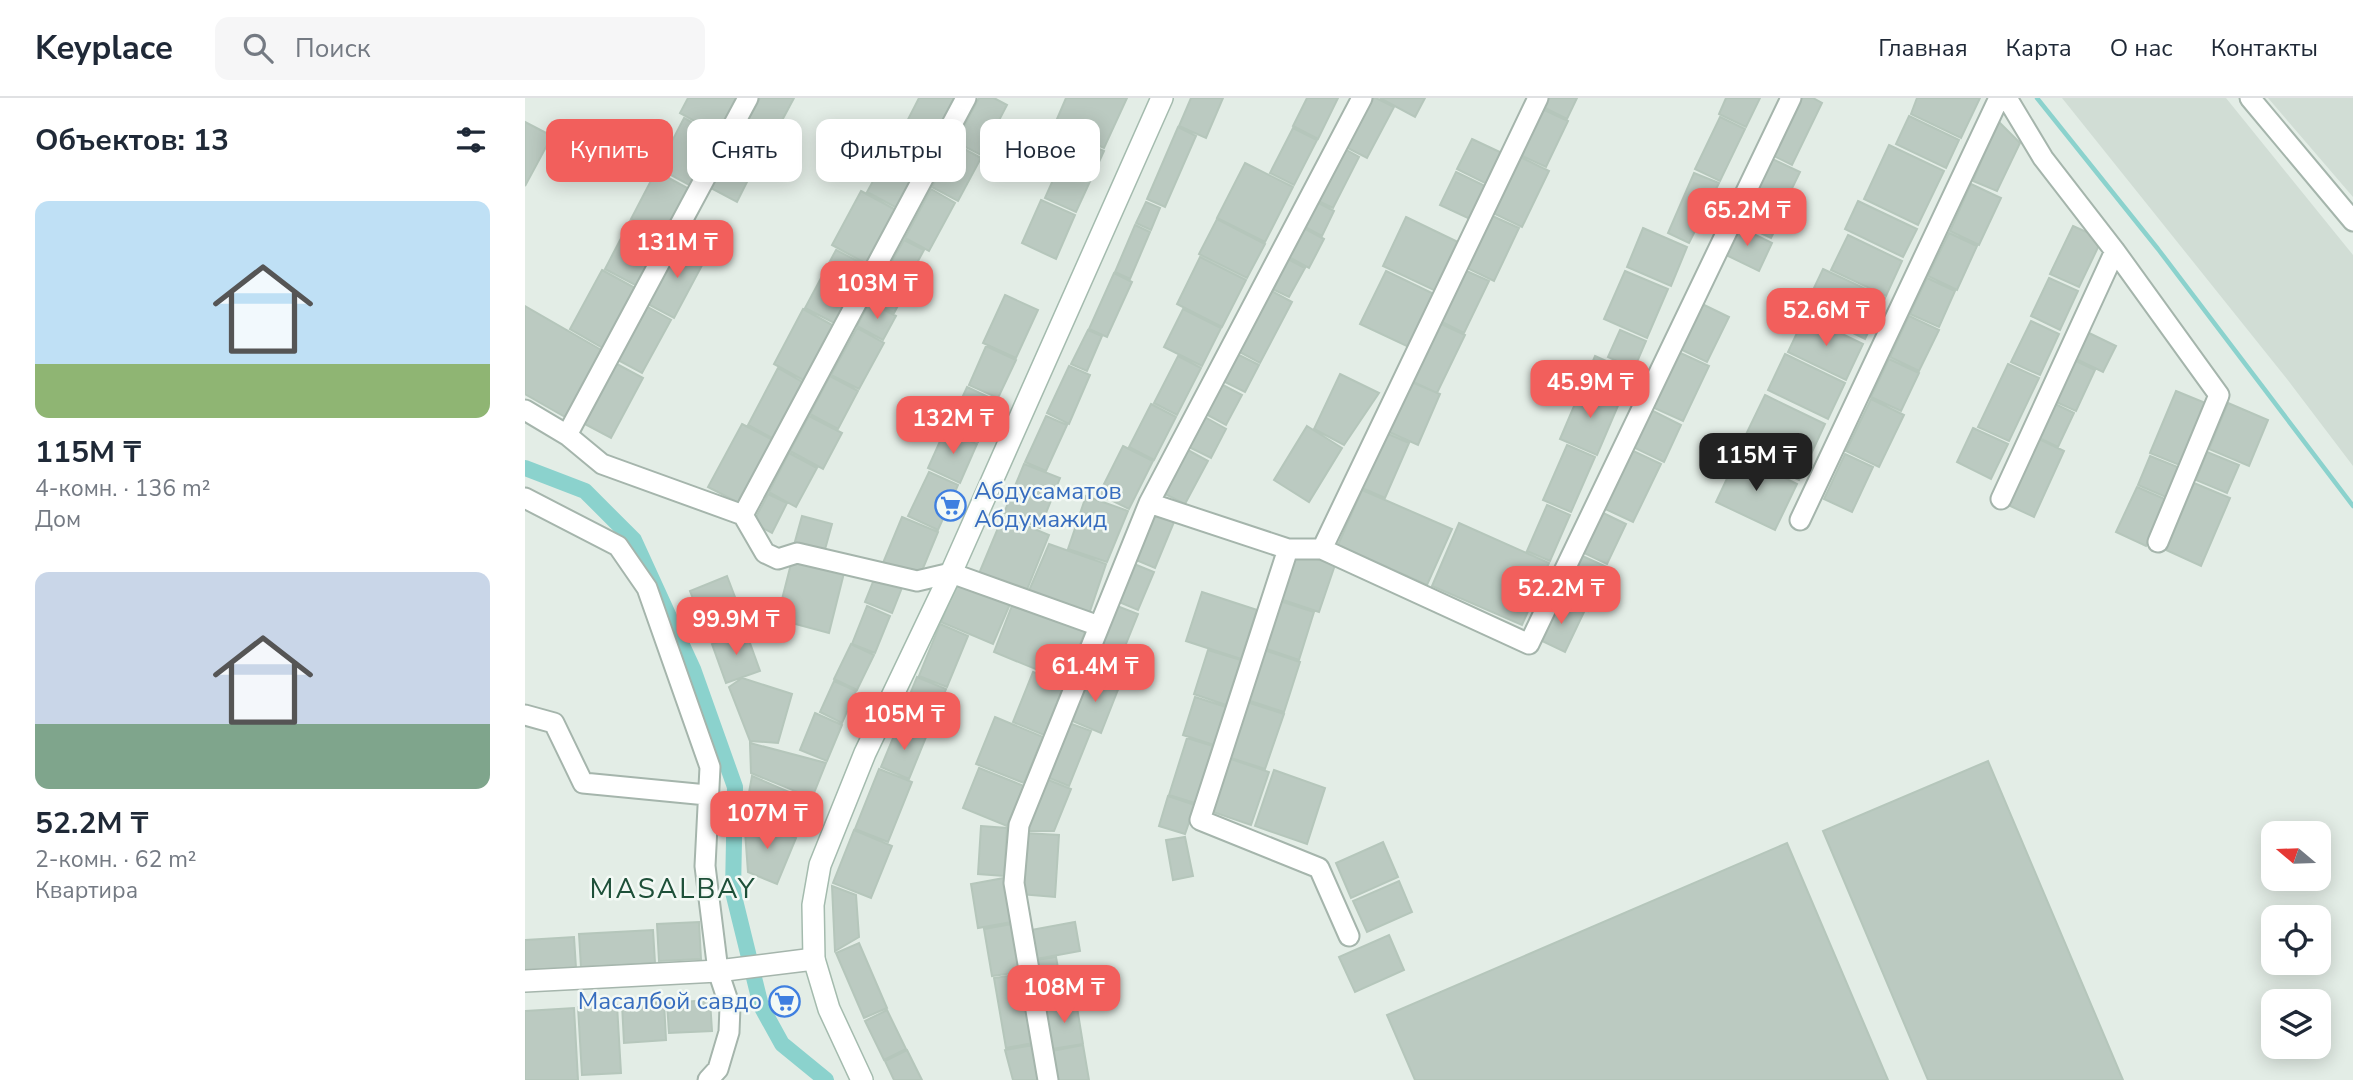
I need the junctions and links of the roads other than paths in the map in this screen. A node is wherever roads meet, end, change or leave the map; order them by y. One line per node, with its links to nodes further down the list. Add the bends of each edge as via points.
1 (747, 98): 13 (street)
2 (966, 98): 17 (street)
3 (1162, 98): 22 (main road)
4 (1362, 98): 16 (street)
5 (1538, 98): 21 (street)
6 (1791, 98): 21 (street, via 1529,644)
7 (1999, 98): 18 (street)
8 (2007, 98): 11 (street, via 2043,158)
9 (2250, 98): 10 (street)
10 (2353, 221)
11 (2115, 251): 15 (street); 19 (street, via 2219,395)
12 (525, 410): 13 (street)
13 (567, 435): 17 (street, via 602,464)
14 (525, 498): 25 (street, via 618,546 647,588 710,767)
15 (2001, 499)
16 (1149, 503): 20 (street); 23 (street)
17 (743, 515): 22 (street, via 765,553 778,559 797,552 917,581)
18 (1800, 520)
19 (2158, 542)
20 (1288, 549): 21 (street); 26 (street, via 1200,820 1319,868)
21 (1322, 549)
22 (950, 573): 23 (street); 27 (main road, via 865,753 820,865 813,905)
23 (1100, 626): 32 (street, via 1019,825 1014,883)
24 (525, 715): 25 (street, via 554,723 583,783)
25 (706, 795): 28 (street, via 705,866)
26 (1349, 936)
27 (814, 959): 28 (main road); 31 (main road, via 829,1009)
28 (717, 971): 29 (main road); 30 (street, via 730,1007 729,1032)
29 (525, 981)
30 (717, 1076)
31 (862, 1080)
32 (1048, 1080)

